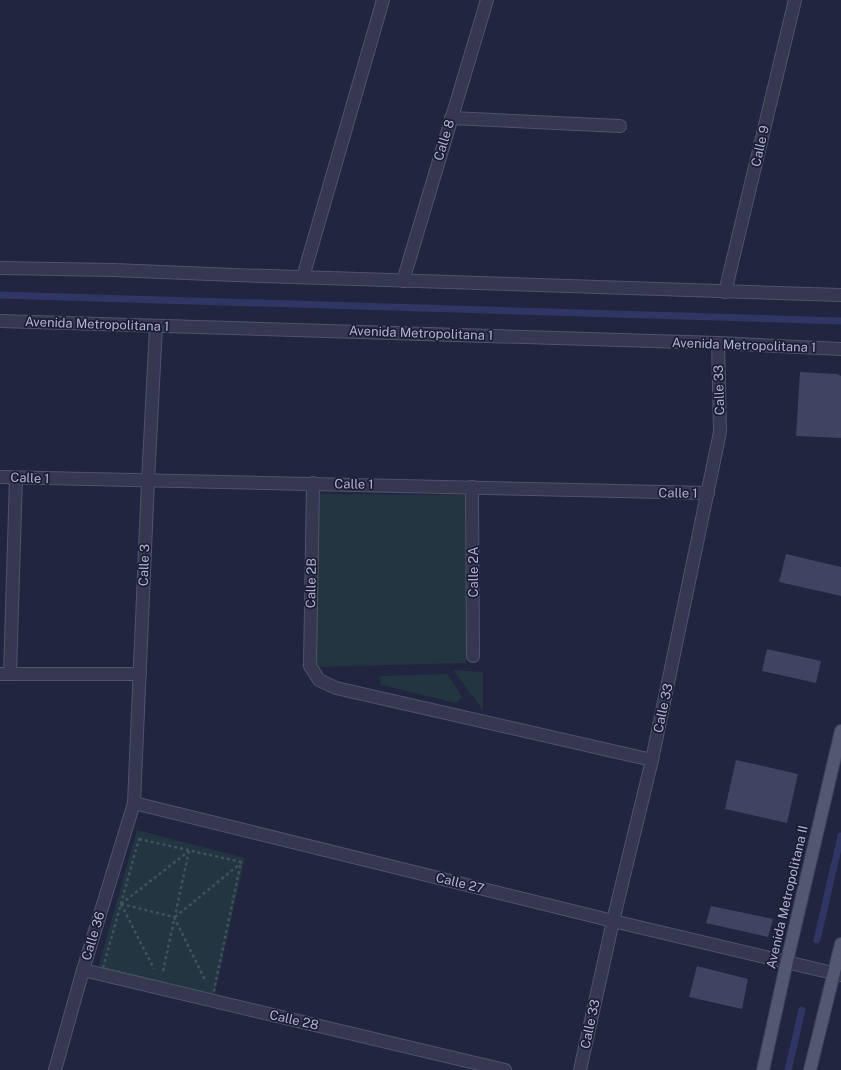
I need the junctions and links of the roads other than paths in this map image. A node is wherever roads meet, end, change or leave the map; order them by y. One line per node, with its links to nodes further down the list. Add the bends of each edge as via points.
1 (383, 0): 7 (street)
2 (487, 0): 4 (street, Calle 8)
3 (795, 0): 9 (street, Calle 9)
4 (451, 118): 5 (street); 8 (street, Calle 8)
5 (620, 126)
6 (0, 268): 7 (street)
7 (303, 278): 8 (street)
8 (403, 281): 9 (street)
9 (725, 292): 10 (street)
10 (841, 295)
11 (0, 321): 12 (street, Avenida Metropolitana 1)
12 (156, 327): 13 (street, Avenida Metropolitana 1, via 275,328); 17 (street, Calle 3)
13 (718, 343): 14 (street, Avenida Metropolitana 1); 20 (street, Calle 33, via 720,432)
14 (841, 349)
15 (0, 477): 16 (street, Calle 1)
16 (16, 478): 17 (street, Calle 1); 23 (street)
17 (148, 481): 18 (street, Calle 1); 22 (street, Calle 3)
18 (313, 483): 19 (street, Calle 1); 25 (street, Calle 2B, via 310,666 319,680 336,688)
19 (472, 487): 20 (street, Calle 1); 21 (street, Calle 2A)
20 (708, 493): 25 (street, Calle 33)
21 (473, 656)
22 (140, 674): 23 (street); 26 (street, Calle 3)
23 (3, 675)
24 (841, 731): 29 (main road, Avenida Metropolitana II)
25 (652, 760): 27 (street, Calle 33)
26 (134, 803): 27 (street, Calle 27); 30 (street, Calle 36)
27 (613, 921): 29 (street, Calle 27); 34 (street, Calle 33)
28 (841, 944): 31 (main road)
29 (787, 961): 31 (street, Calle 27); 35 (main road, Avenida Metropolitana II)
30 (83, 970): 32 (street, Calle 36); 33 (street, Calle 28)
31 (838, 974): 36 (main road)
32 (55, 1070)
33 (505, 1070)
34 (580, 1070)
35 (763, 1070)
36 (810, 1070)

